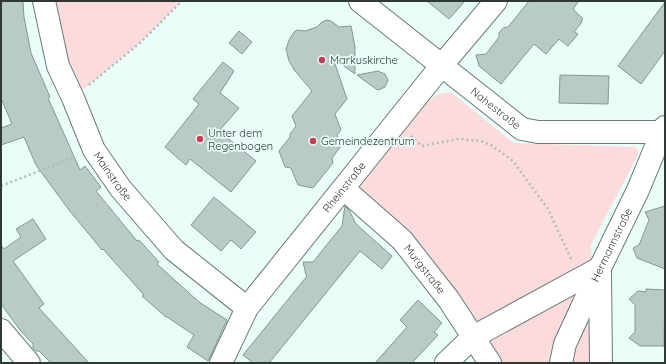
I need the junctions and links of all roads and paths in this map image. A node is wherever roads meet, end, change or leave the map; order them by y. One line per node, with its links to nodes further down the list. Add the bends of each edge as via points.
1 (44, 1): 6 (street, Mainstraße, via 58,66)
2 (182, 1): 6 (path, via 141,42)
3 (360, 1): 5 (street, Nahestraße)
4 (496, 1): 5 (street, Rheinstraße)
5 (442, 65): 7 (street, Rheinstraße); 8 (street, Nahestraße, via 522,129 538,132)
6 (73, 98): 9 (street, Mainstraße)
7 (396, 123): 11 (street, Rheinstraße); 13 (path, via 422,146 458,138 481,141 513,161 548,209)
8 (664, 130): 12 (street, Hermannstraße)
9 (94, 150): 10 (path); 14 (street, Mainstraße, via 121,190 174,250)
10 (1, 186)
11 (344, 189): 14 (street, Rheinstraße); 16 (street, Murgstraße, via 402,240 449,300)
12 (600, 268): 13 (street); 21 (street, Hermannstraße, via 565,344); 22 (street)
13 (579, 278): 16 (street)
14 (247, 308): 18 (street, Rheinstraße)
15 (1, 330): 17 (street)
16 (473, 337): 19 (street); 20 (street, Murgstraße)
17 (29, 363)
18 (221, 363)
19 (446, 363)
20 (490, 363)
21 (561, 363)
22 (601, 363)

